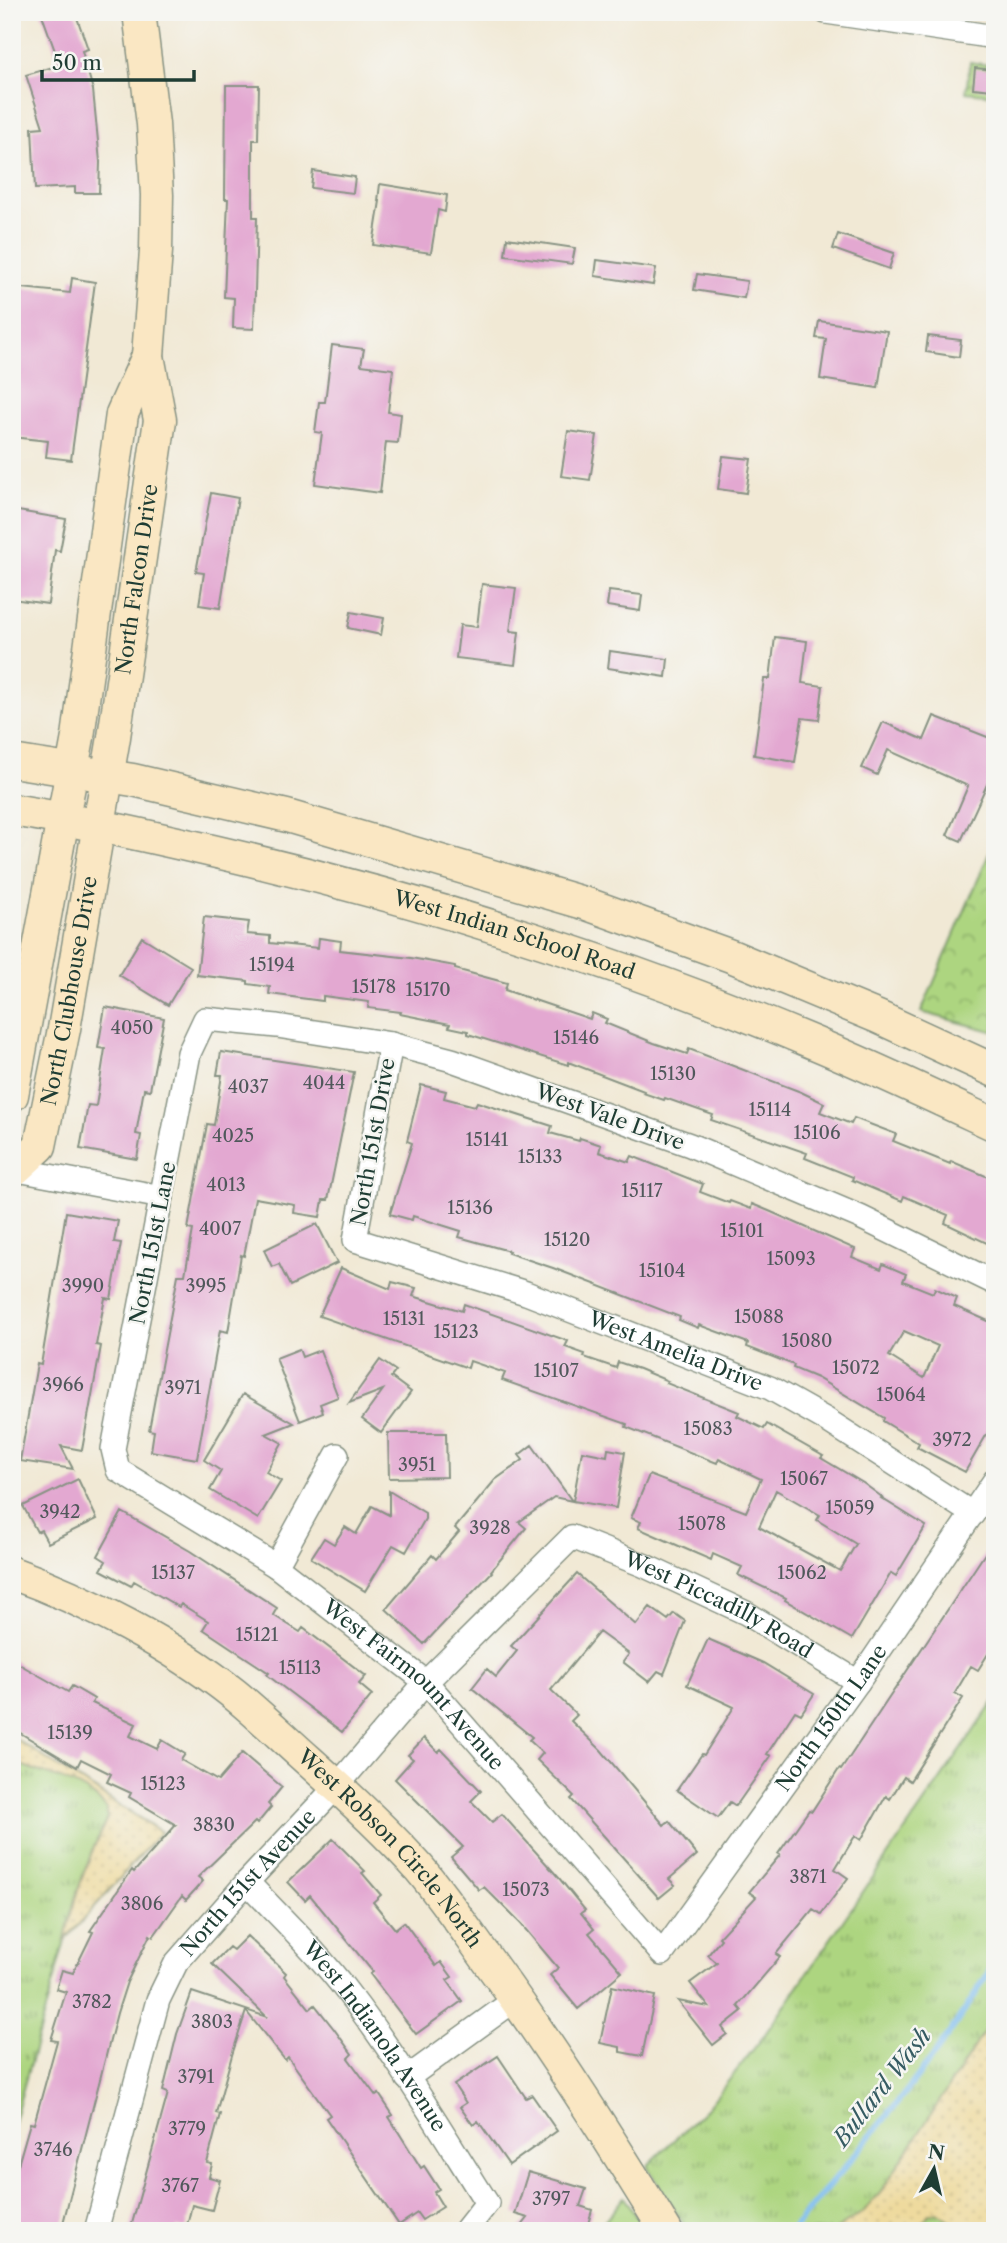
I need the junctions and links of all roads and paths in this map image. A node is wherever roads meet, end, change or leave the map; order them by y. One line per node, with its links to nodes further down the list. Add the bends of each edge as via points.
1 (139, 12): 4 (street, North Falcon Drive, via 157,195)
2 (826, 12): 3 (street)
3 (995, 37)
4 (148, 356): 6 (street, North Falcon Drive, via 122,414); 7 (street, North Falcon Drive, via 160,420)
5 (12, 761): 6 (street, West Indian School Road)
6 (67, 794): 7 (street, West Indian School Road); 7 (street, West Indian School Road); 8 (street, West Indian School Road); 9 (street, North Clubhouse Drive)
7 (103, 801): 10 (street, North Clubhouse Drive); 13 (street, West Indian School Road, via 133,780 287,816 587,904 731,956); 15 (street, West Indian School Road, via 692,995 808,1040)
8 (12, 810)
9 (33, 989): 10 (street); 14 (street, North Clubhouse Drive)
10 (69, 996): 16 (street, North Clubhouse Drive, via 40,1146)
11 (205, 1019): 12 (street, West Vale Drive); 17 (street, North 151st Lane, via 189,1053)
12 (391, 1044): 18 (street, North 151st Drive); 19 (street, West Vale Drive, via 452,1060 690,1145 860,1217)
13 (995, 1071)
14 (12, 1095)
15 (995, 1125)
16 (13, 1171): 17 (street)
17 (162, 1197): 21 (street, North 151st Lane, via 113,1449)
18 (355, 1240): 23 (street, West Amelia Drive, via 526,1293 770,1388)
19 (995, 1283)
20 (337, 1455): 25 (street)
21 (118, 1470): 25 (street, West Fairmount Avenue)
22 (995, 1480): 23 (street, North 150th Lane)
23 (973, 1514): 28 (street, North 150th Lane)
24 (572, 1537): 27 (street, North 151st Avenue); 28 (street, West Piccadilly Road, via 746,1613)
25 (276, 1566): 27 (street, West Fairmount Avenue)
26 (12, 1573): 29 (street, West Robson Circle North, via 97,1609 173,1653 234,1694)
27 (426, 1682): 29 (street, North 151st Avenue); 31 (street, West Fairmount Avenue)
28 (858, 1682): 31 (street, North 150th Lane)
29 (337, 1786): 30 (street, North 151st Avenue); 32 (street, West Robson Circle North, via 418,1867)
30 (247, 1882): 33 (street, West Indianola Avenue, via 348,1992); 34 (street, North 151st Avenue, via 188,1947 163,1987)
31 (662, 1954)
32 (516, 1999): 33 (street); 36 (street, West Robson Circle North)
33 (407, 2078): 35 (street, West Indianola Avenue, via 487,2203)
34 (96, 2231)
35 (465, 2231)
36 (666, 2231)

